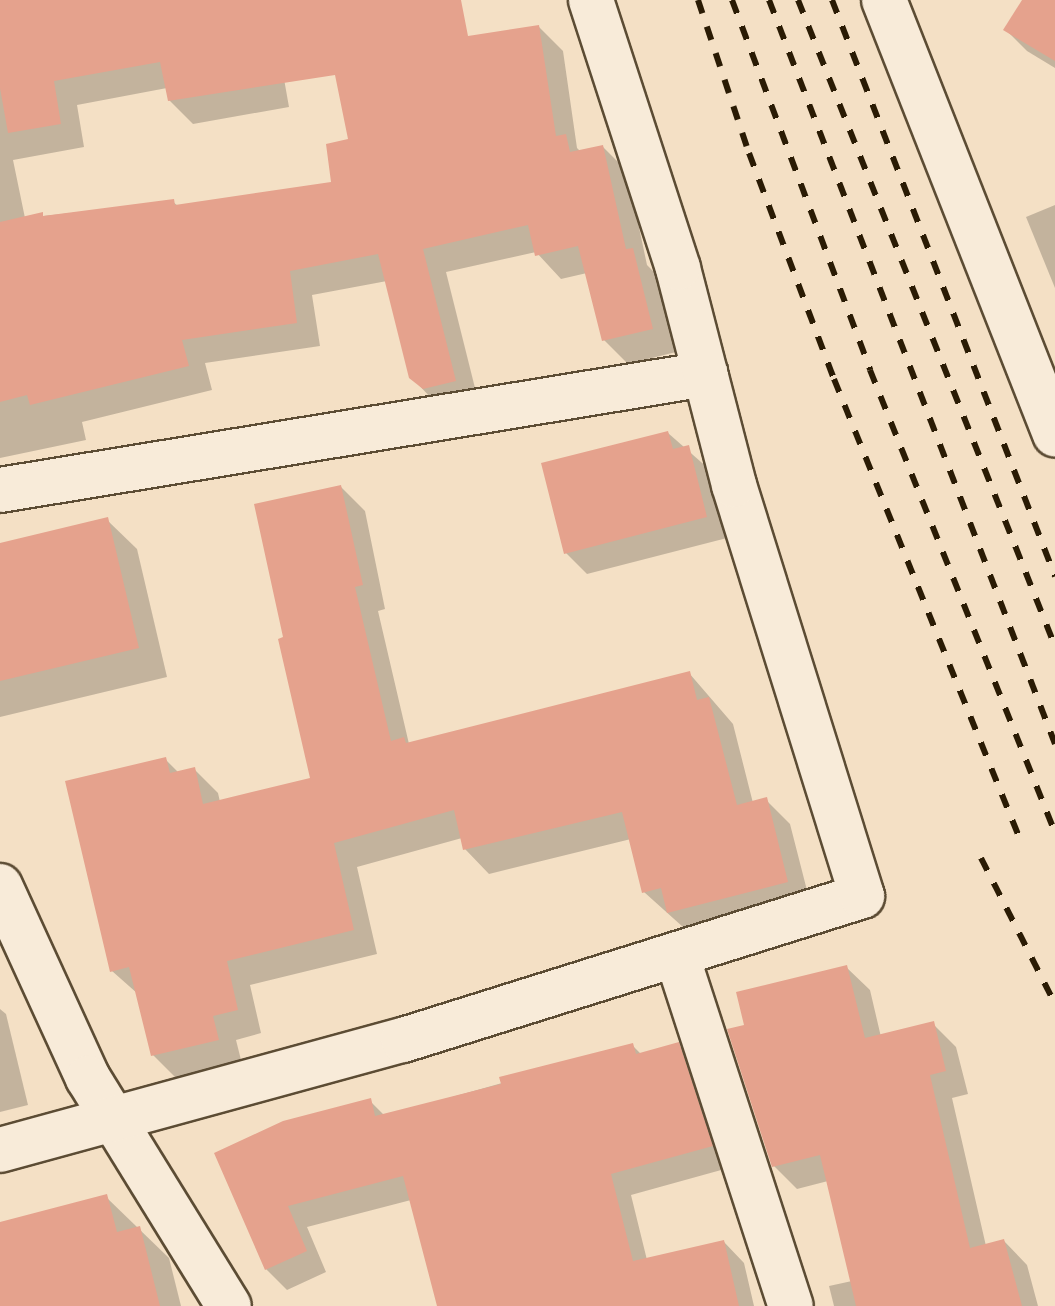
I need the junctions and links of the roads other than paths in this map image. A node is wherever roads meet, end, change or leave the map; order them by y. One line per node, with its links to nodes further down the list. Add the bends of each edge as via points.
1 (591, 0): 3 (street, via 678,268)
2 (884, 0): 4 (street)
3 (706, 374): 5 (street); 7 (street, via 734,485 862,896)
4 (1055, 435)
5 (0, 490)
6 (0, 886): 8 (street)
7 (677, 956): 8 (street, via 403,1040); 11 (street)
8 (112, 1119): 9 (street); 10 (street)
9 (0, 1150)
10 (229, 1306)
11 (791, 1306)

